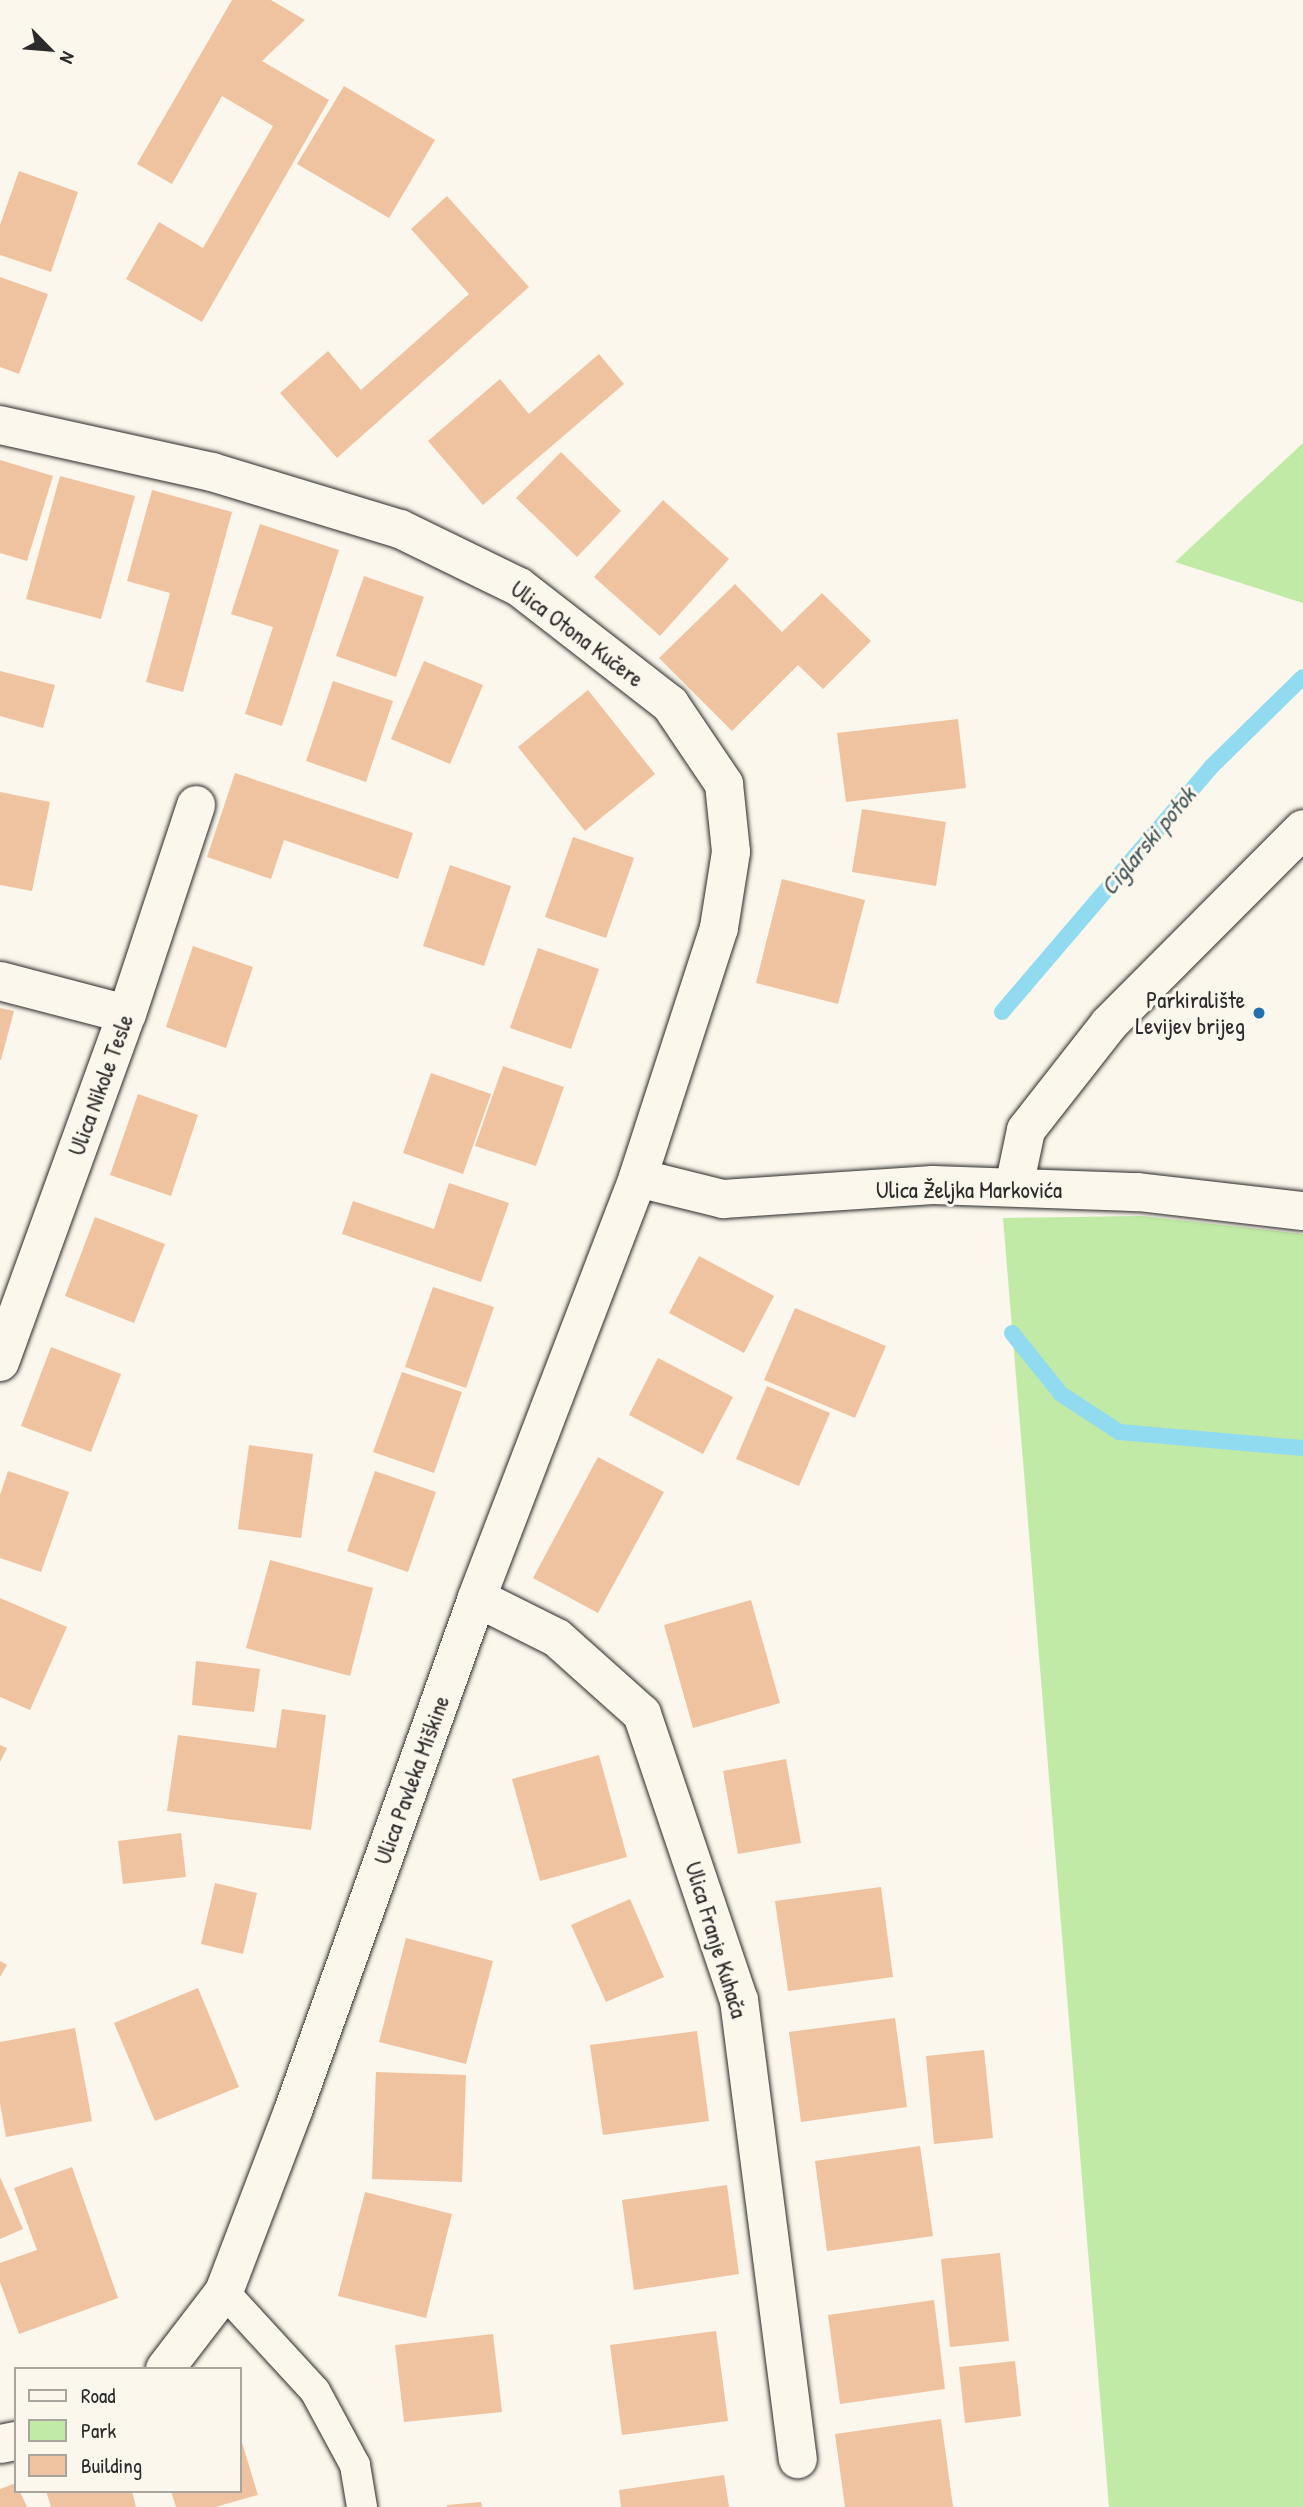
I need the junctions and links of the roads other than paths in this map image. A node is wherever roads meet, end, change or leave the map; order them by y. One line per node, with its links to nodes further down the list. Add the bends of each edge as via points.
1 (0, 425): 6 (street, Ulica Otona Kučere, via 212,472 400,529 519,587 670,704 724,784 731,852 719,928)
2 (195, 805): 5 (street, Ulica Nikole Tesle)
3 (1303, 829): 7 (street, via 1109,1024 1026,1130)
4 (0, 981): 5 (street)
5 (127, 1014): 9 (street, Ulica Nikole Tesle)
6 (638, 1178): 7 (street, Ulica Željka Markovića, via 723,1199 933,1185); 10 (street, Ulica Pavleka Miškine)
7 (1014, 1188): 8 (street, Ulica Željka Markovića, via 1138,1192)
8 (1303, 1211)
9 (0, 1362)
10 (477, 1598): 11 (street, Ulica Pavleka Miškine); 13 (street, Ulica Franje Kuhača, via 557,1638 642,1714 739,2000)
11 (225, 2292): 12 (street, Ulica Pavleka Miškine); 14 (lane, via 315,2391 355,2466)
12 (167, 2367)
13 (798, 2459)
14 (362, 2507)

